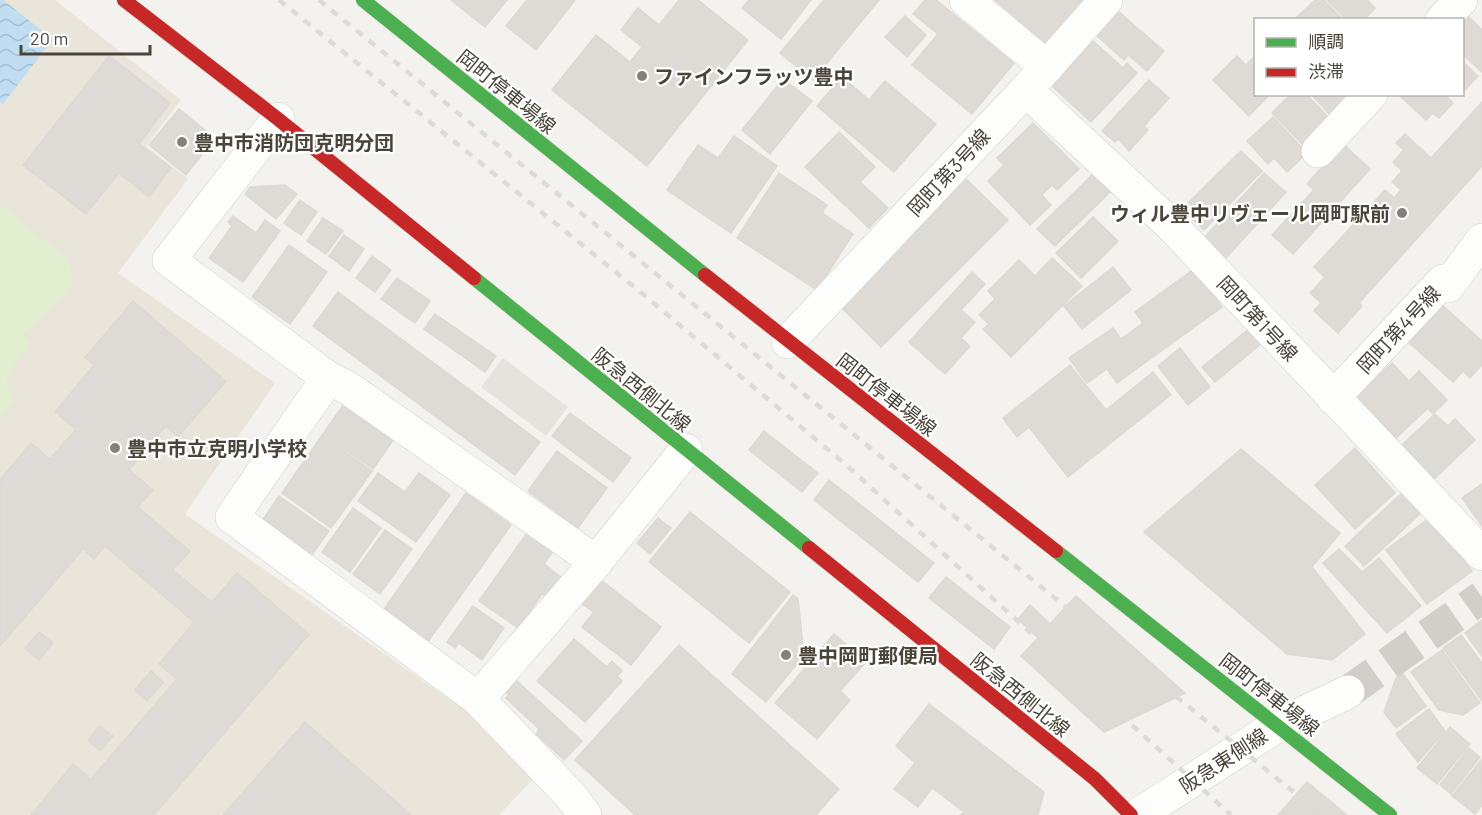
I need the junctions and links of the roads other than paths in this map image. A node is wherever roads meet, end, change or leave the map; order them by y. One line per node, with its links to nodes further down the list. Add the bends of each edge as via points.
1 (124, 0): 9 (main road, 阪急西側北線)
2 (966, 0): 7 (street, 岡町第1号線)
3 (1106, 0): 7 (street, 岡町第3号線)
4 (1461, 0): 6 (street)
5 (370, 2): 12 (main road, 岡町停車場線)
6 (1444, 18)
7 (1036, 78): 12 (street, 岡町第3号線); 14 (street, 岡町第1号線)
8 (1369, 96): 10 (street)
9 (278, 118): 13 (street, via 169,260); 15 (main road, 阪急西側北線)
10 (1318, 151)
11 (1482, 240): 14 (street, 岡町第4号線, via 1448,286 1443,281)
12 (788, 342): 20 (main road, 岡町停車場線)
13 (328, 378): 17 (street, via 348,388); 19 (street, via 232,518)
14 (1333, 398): 16 (street, 岡町第1号線)
15 (686, 450): 17 (street); 22 (main road, 阪急西側北線, via 1095,779)
16 (1482, 554)
17 (596, 562): 19 (street)
18 (1348, 692): 20 (street, 阪急東側線)
19 (478, 699): 21 (street)
20 (1278, 725): 23 (street, 阪急東側線); 24 (main road, 岡町停車場線)
21 (585, 815)
22 (1131, 815)
23 (1138, 815)
24 (1390, 815)

